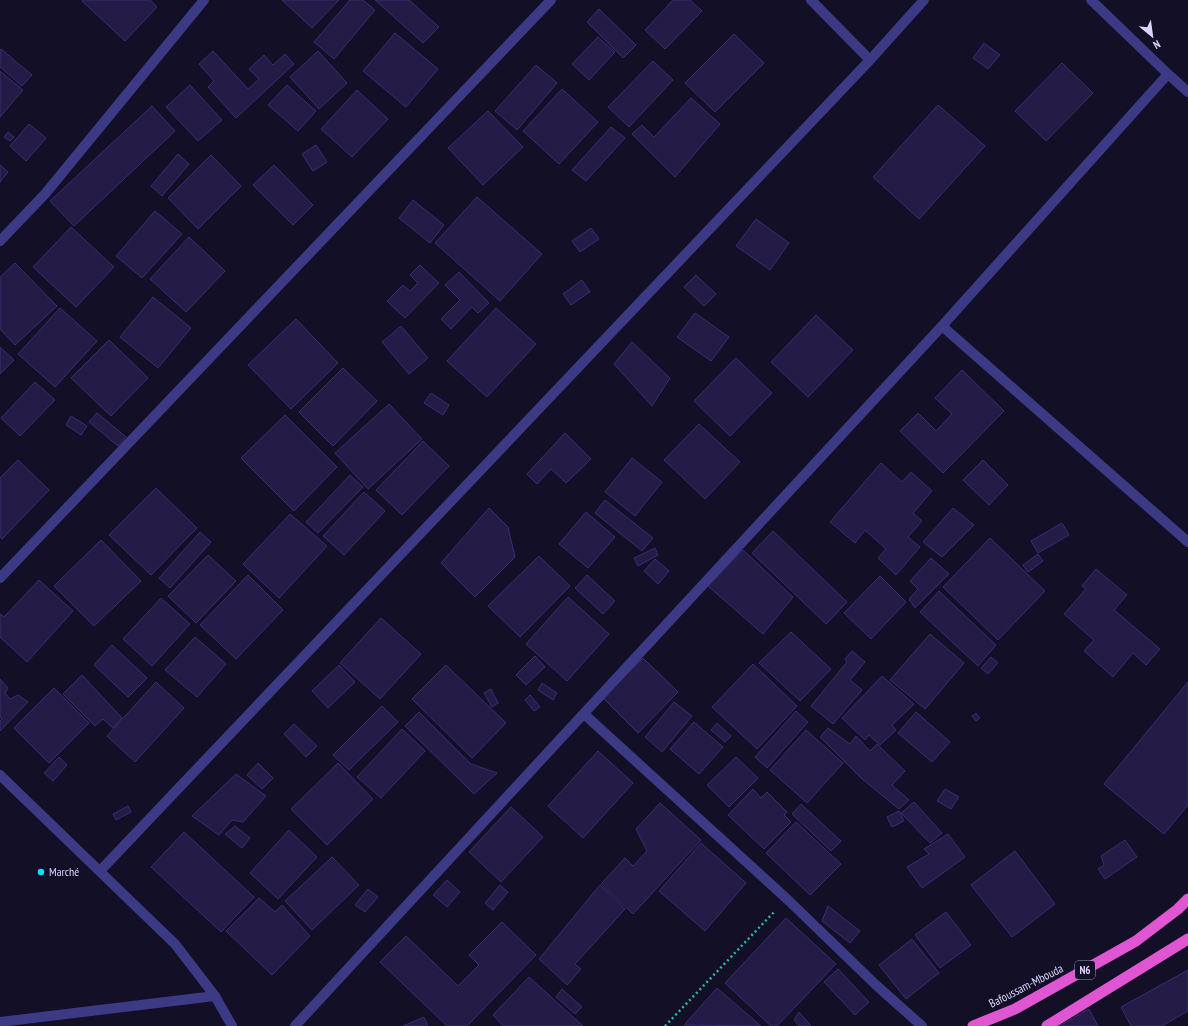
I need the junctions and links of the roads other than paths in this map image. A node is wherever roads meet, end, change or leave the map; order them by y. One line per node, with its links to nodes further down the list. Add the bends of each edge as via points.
1 (204, 0): 9 (street, via 45,194)
2 (551, 0): 12 (street)
3 (811, 0): 6 (street)
4 (924, 0): 6 (street)
5 (1091, 0): 7 (street)
6 (870, 60): 15 (street)
7 (1168, 74): 8 (street); 10 (street)
8 (1188, 92)
9 (0, 241)
10 (942, 326): 11 (street); 13 (street)
11 (1188, 542)
12 (0, 578)
13 (584, 714): 21 (street); 22 (street)
14 (0, 775): 15 (street)
15 (100, 871): 18 (street, via 175,944)
16 (1188, 899): 23 (highway, Bafoussam-Mbouda / N6, via 1136,941 1015,1008)
17 (1188, 938): 24 (highway, N6)
18 (215, 996): 19 (street); 20 (street)
19 (0, 1022)
20 (232, 1026)
21 (295, 1026)
22 (922, 1026)
23 (973, 1026)
24 (1047, 1026)

